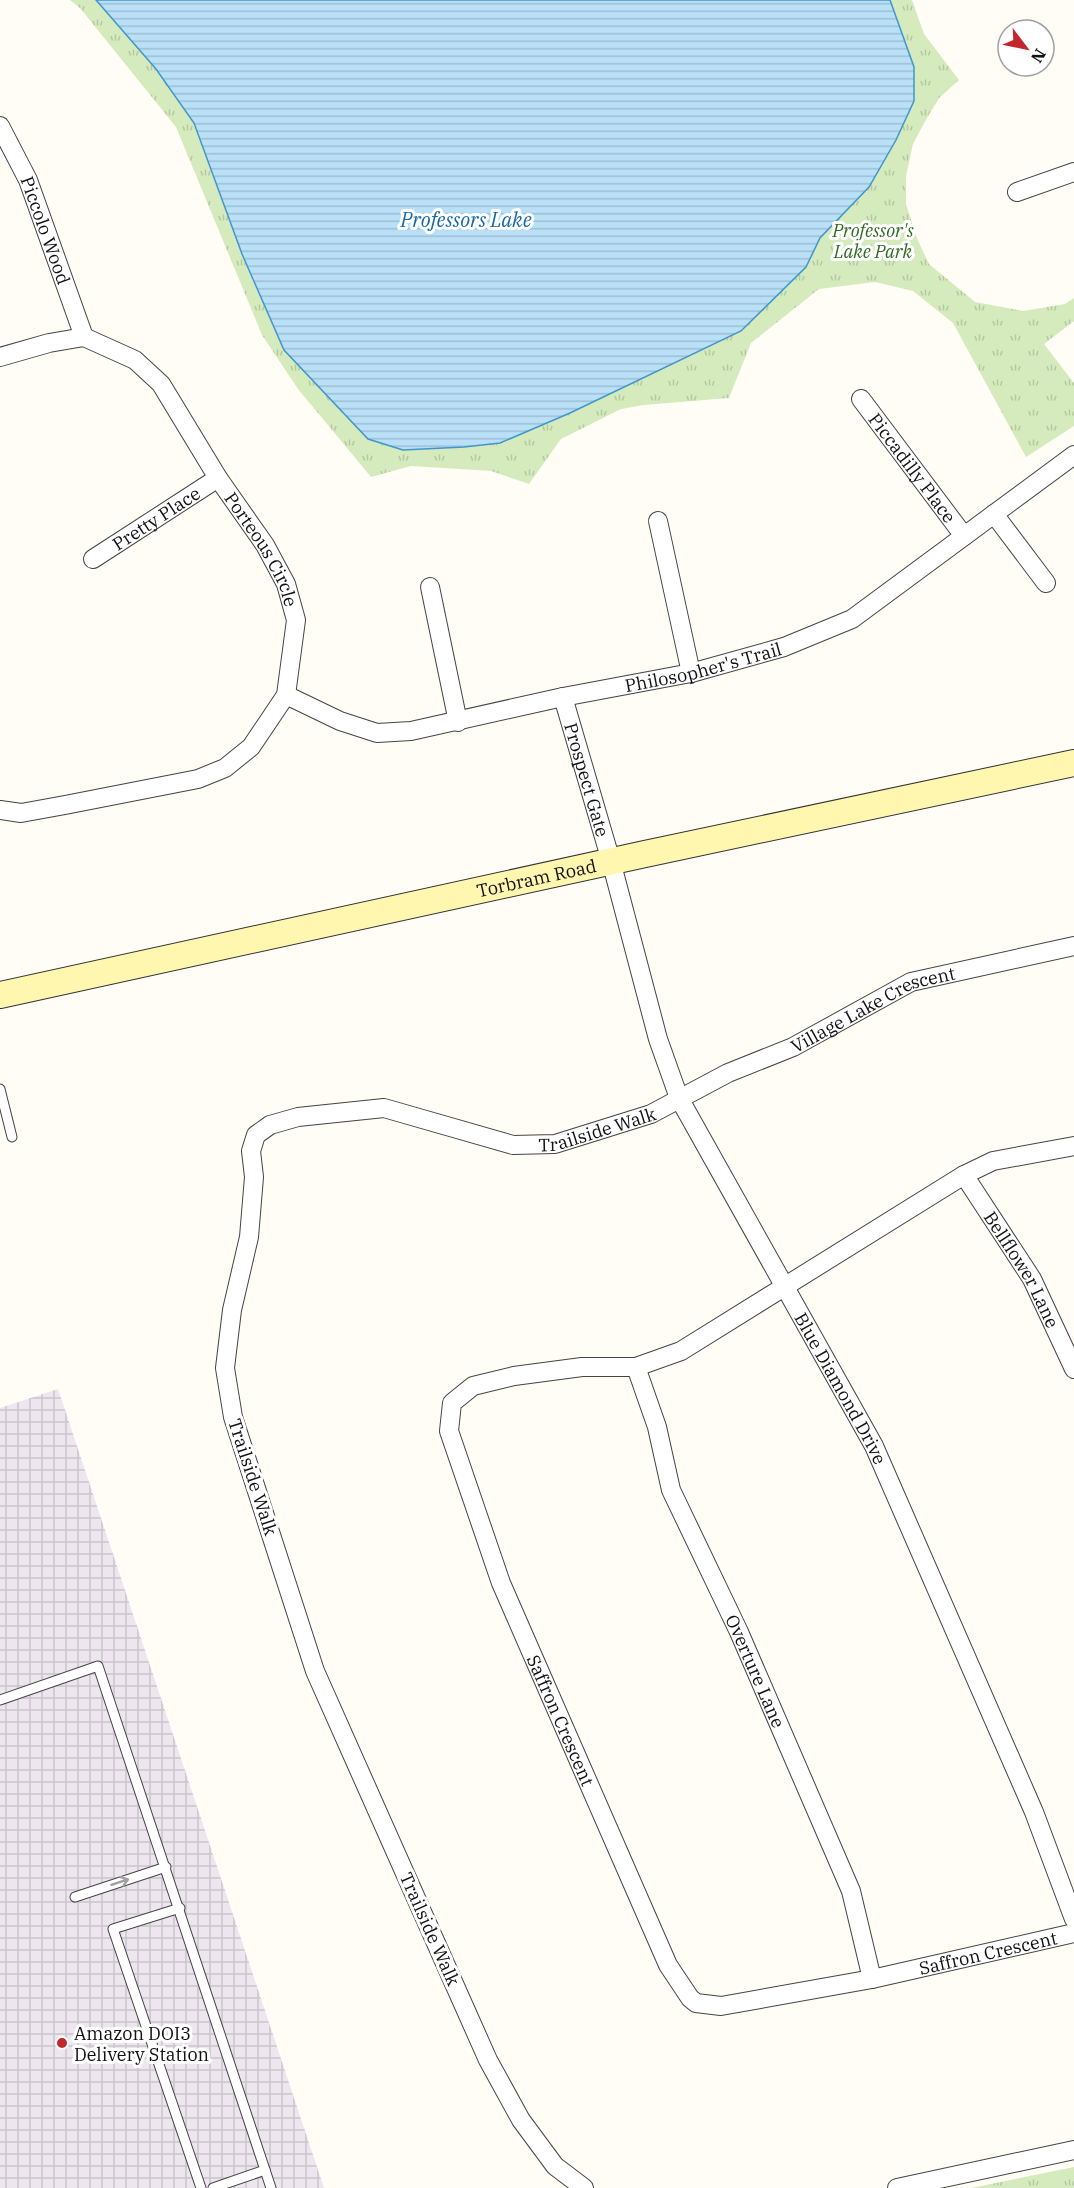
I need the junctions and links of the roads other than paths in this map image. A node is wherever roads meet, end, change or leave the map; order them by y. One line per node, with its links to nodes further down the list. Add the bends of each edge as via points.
1 (0, 126): 4 (street, Piccolo Wood, via 28,180)
2 (1074, 172): 3 (street)
3 (1017, 192)
4 (84, 337): 5 (street); 8 (street, Porteous Circle, via 135,360 161,384)
5 (0, 357)
6 (861, 399): 11 (street, Piccadilly Place)
7 (1074, 455): 9 (street, Philosopher's Trail)
8 (218, 478): 12 (street, Pretty Place); 16 (street, Porteous Circle, via 266,545 286,584 296,620)
9 (994, 514): 11 (street, Philosopher's Trail); 13 (street)
10 (658, 521): 15 (street)
11 (964, 536): 15 (street, Philosopher's Trail, via 852,619 784,647)
12 (93, 560)
13 (1046, 583)
14 (430, 587): 18 (street)
15 (692, 673): 17 (street, Philosopher's Trail)
16 (286, 695): 18 (street, Philosopher's Trail, via 340,721 377,733); 20 (street, Porteous Circle, via 251,747 225,768 198,779 21,813)
17 (563, 697): 18 (street, Philosopher's Trail); 21 (street, Prospect Gate)
18 (458, 722)
19 (1074, 763): 21 (main road, Torbram Road)
20 (0, 810)
21 (611, 861): 23 (main road, Torbram Road); 25 (street, Blue Diamond Drive, via 658,1039)
22 (1074, 946): 25 (street, Village Lake Crescent, via 911,982 792,1047 728,1072)
23 (0, 995)
24 (0, 1091): 26 (lane)
25 (680, 1098): 29 (street, Blue Diamond Drive); 44 (street, Trailside Walk, via 651,1114 555,1144 513,1146 384,1108 298,1117 270,1125 256,1135 251,1151 254,1177 249,1237 232,1310 225,1368 233,1418 315,1671 488,2060 520,2120 555,2166)
26 (12, 1137)
27 (1074, 1146): 28 (street, via 993,1161)
28 (964, 1175): 29 (street); 31 (street, Bellflower Lane, via 1032,1280)
29 (784, 1288): 30 (street, Saffron Crescent, via 681,1351); 36 (street, Blue Diamond Drive, via 874,1446 1034,1812)
30 (636, 1367): 38 (street, Overture Lane, via 657,1427 671,1490 743,1642 851,1891); 38 (street, Saffron Crescent, via 582,1367 514,1376 473,1386 452,1403 449,1431 501,1583 668,1965 690,1998 696,2003 721,2006)
31 (1074, 1369)
32 (0, 1700): 33 (lane, via 98,1666)
33 (166, 1867): 34 (lane, one-way to 33); 35 (lane)
34 (75, 1898)
35 (180, 1908): 40 (lane); 41 (lane, via 113,1929)
36 (1074, 1919)
37 (1074, 1932): 38 (street, Saffron Crescent)
38 (872, 1979)
39 (1074, 2150): 45 (street)
40 (265, 2170): 42 (lane); 43 (lane)
41 (201, 2188)
42 (213, 2188)
43 (271, 2188)
44 (584, 2188)
45 (897, 2188)

